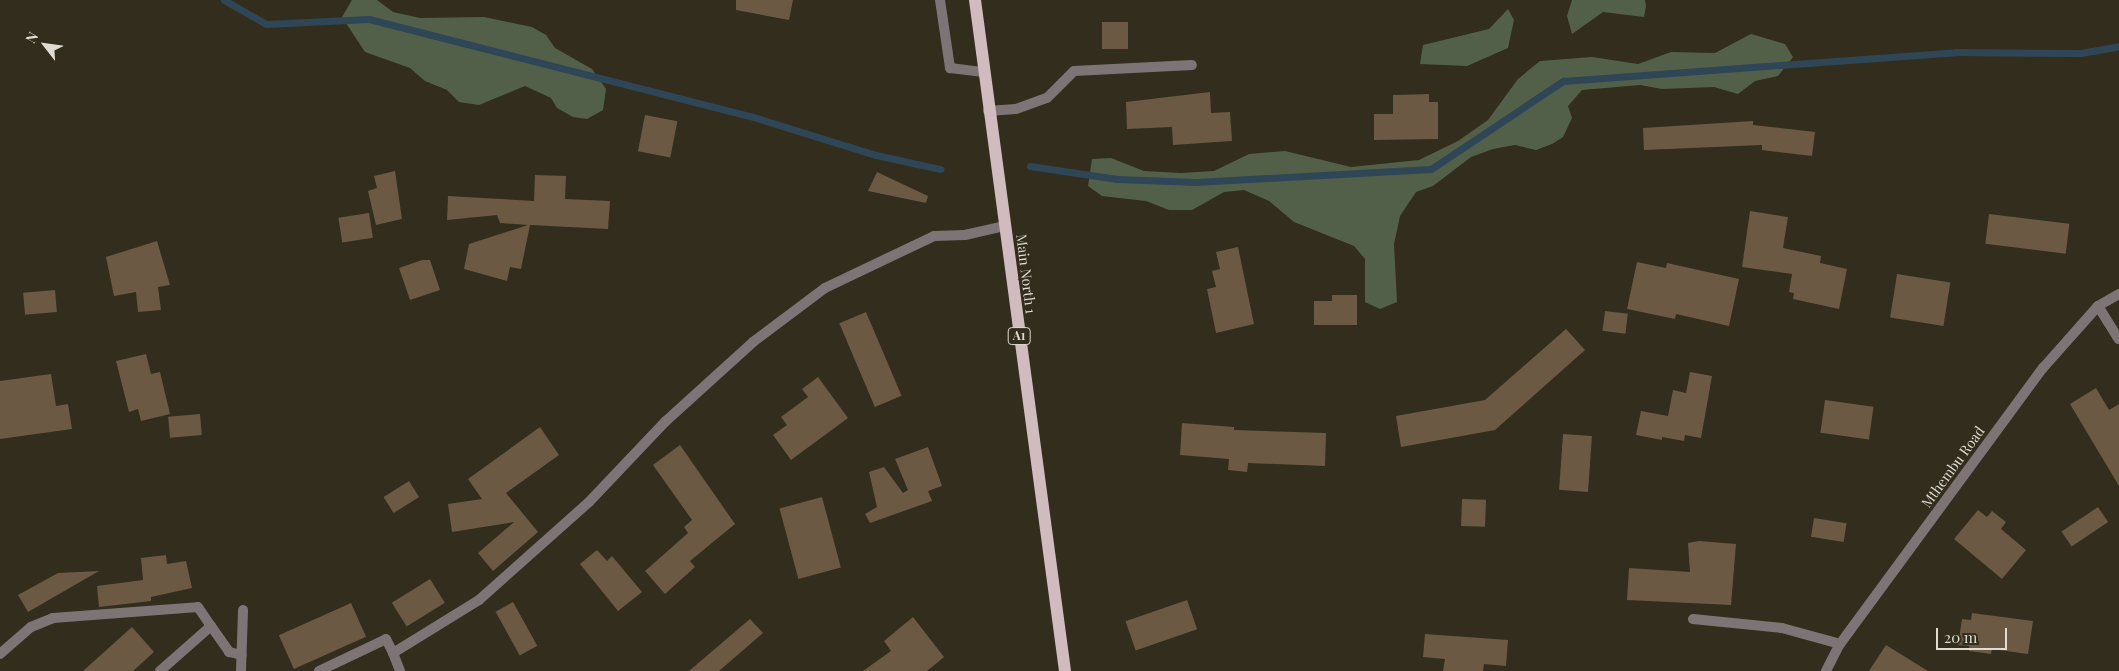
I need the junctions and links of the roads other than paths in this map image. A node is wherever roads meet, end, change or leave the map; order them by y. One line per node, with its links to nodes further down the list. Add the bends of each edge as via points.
1 (940, 0): 4 (street, via 950,68)
2 (974, 0): 4 (main road, Main North 1 / A1)
3 (1192, 65): 5 (street, via 1074,71 1046,98 1016,108)
4 (984, 72): 5 (main road, Main North 1 / A1)
5 (988, 111): 6 (main road, Main North 1 / A1)
6 (1005, 226): 14 (street, via 965,235 934,236 825,288 753,342 666,421 589,502 479,600); 21 (main road, Main North 1 / A1)
7 (2119, 294): 8 (street, Mthembu Road)
8 (2098, 306): 9 (street); 13 (street, Mthembu Road, via 2043,368)
9 (2119, 339)
10 (243, 610): 16 (street)
11 (1693, 619): 13 (street, via 1782,628)
12 (211, 626): 15 (street, via 198,607 54,618 31,627); 16 (street, via 229,652); 17 (street)
13 (1840, 644): 22 (street, Mthembu Road)
14 (393, 653): 19 (street, via 386,639); 20 (street)
15 (0, 654)
16 (242, 655): 18 (street)
17 (160, 671)
18 (241, 671)
19 (319, 671)
20 (400, 671)
21 (1065, 671)
22 (1826, 671)

